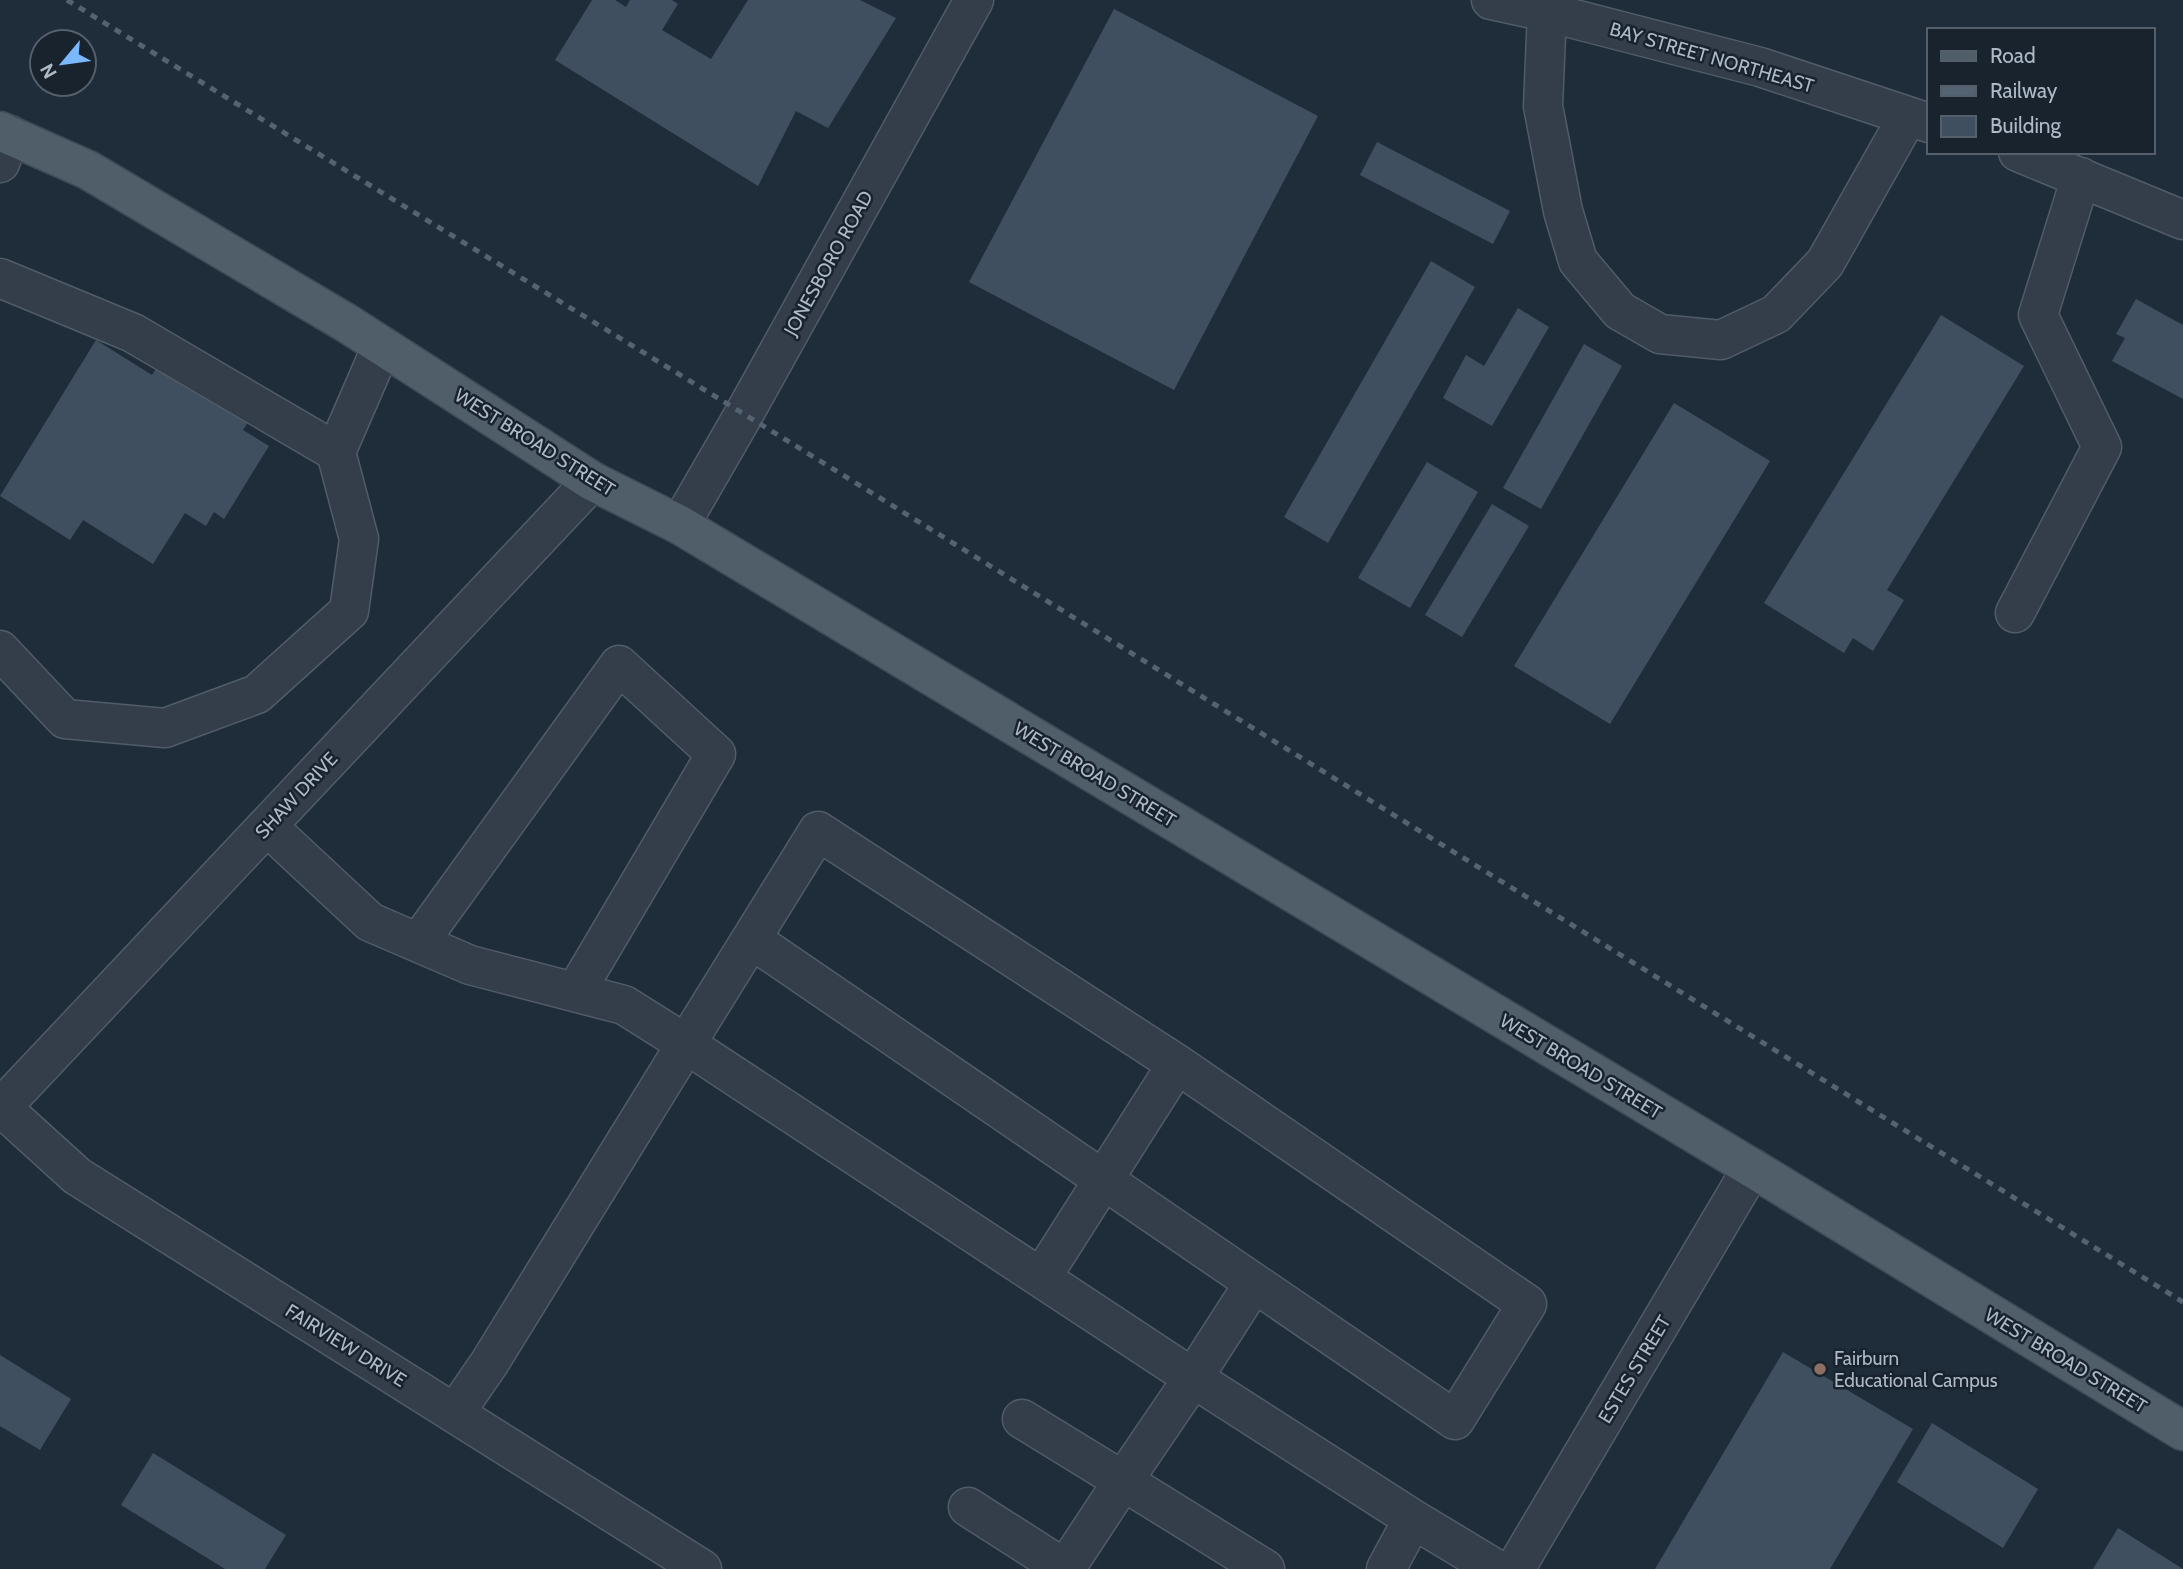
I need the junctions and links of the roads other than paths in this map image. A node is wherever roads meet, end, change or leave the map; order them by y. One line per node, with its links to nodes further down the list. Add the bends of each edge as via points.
1 (974, 0): 13 (street, JONESBORO ROAD)
2 (1491, 0): 3 (street, BAY STREET NORTHEAST)
3 (1547, 12): 4 (street, BAY STREET NORTHEAST, via 1760,67); 4 (street, via 1543,106 1563,211 1578,261 1620,311 1660,334 1721,340 1776,314 1825,263)
4 (1919, 119)
5 (3, 143): 10 (main road, WEST BROAD STREET, via 88,170)
6 (2023, 154): 7 (street)
7 (2081, 177): 8 (street); 14 (street, via 2038,315 2102,447)
8 (2183, 220)
9 (0, 278): 11 (street, via 133,333)
10 (382, 346): 11 (street); 12 (main road, WEST BROAD STREET)
11 (337, 452): 15 (street, via 359,539 349,611 257,694 165,727 65,719)
12 (592, 481): 13 (main road, WEST BROAD STREET); 16 (street, SHAW DRIVE)
13 (680, 525): 23 (main road, WEST BROAD STREET)
14 (2015, 613)
15 (0, 650)
16 (267, 826): 18 (street, via 370,922); 22 (street, SHAW DRIVE)
17 (751, 939): 20 (street); 21 (street, via 818,831); 24 (street)
18 (419, 942): 19 (street, via 470,965); 19 (street, via 619,665 716,754)
19 (576, 991): 20 (street, via 624,1005)
20 (686, 1044): 25 (street); 28 (street)
21 (1177, 1064): 24 (street); 26 (street, via 1527,1304 1455,1420)
22 (1, 1108): 28 (street, FAIRVIEW DRIVE, via 77,1175)
23 (1752, 1168): 30 (main road, WEST BROAD STREET); 39 (street, ESTES STREET)
24 (1102, 1181): 25 (street); 26 (street)
25 (1041, 1278): 27 (street)
26 (1254, 1283): 27 (street)
27 (1193, 1378): 31 (street); 33 (street)
28 (455, 1413): 34 (street, FAIRVIEW DRIVE)
29 (1022, 1419): 31 (street)
30 (2183, 1431)
31 (1123, 1481): 35 (street); 36 (street)
32 (968, 1507): 35 (street)
33 (1413, 1519): 37 (street); 38 (street)
34 (702, 1569)
35 (1065, 1569)
36 (1265, 1569)
37 (1386, 1569)
38 (1496, 1569)
39 (1515, 1569)

